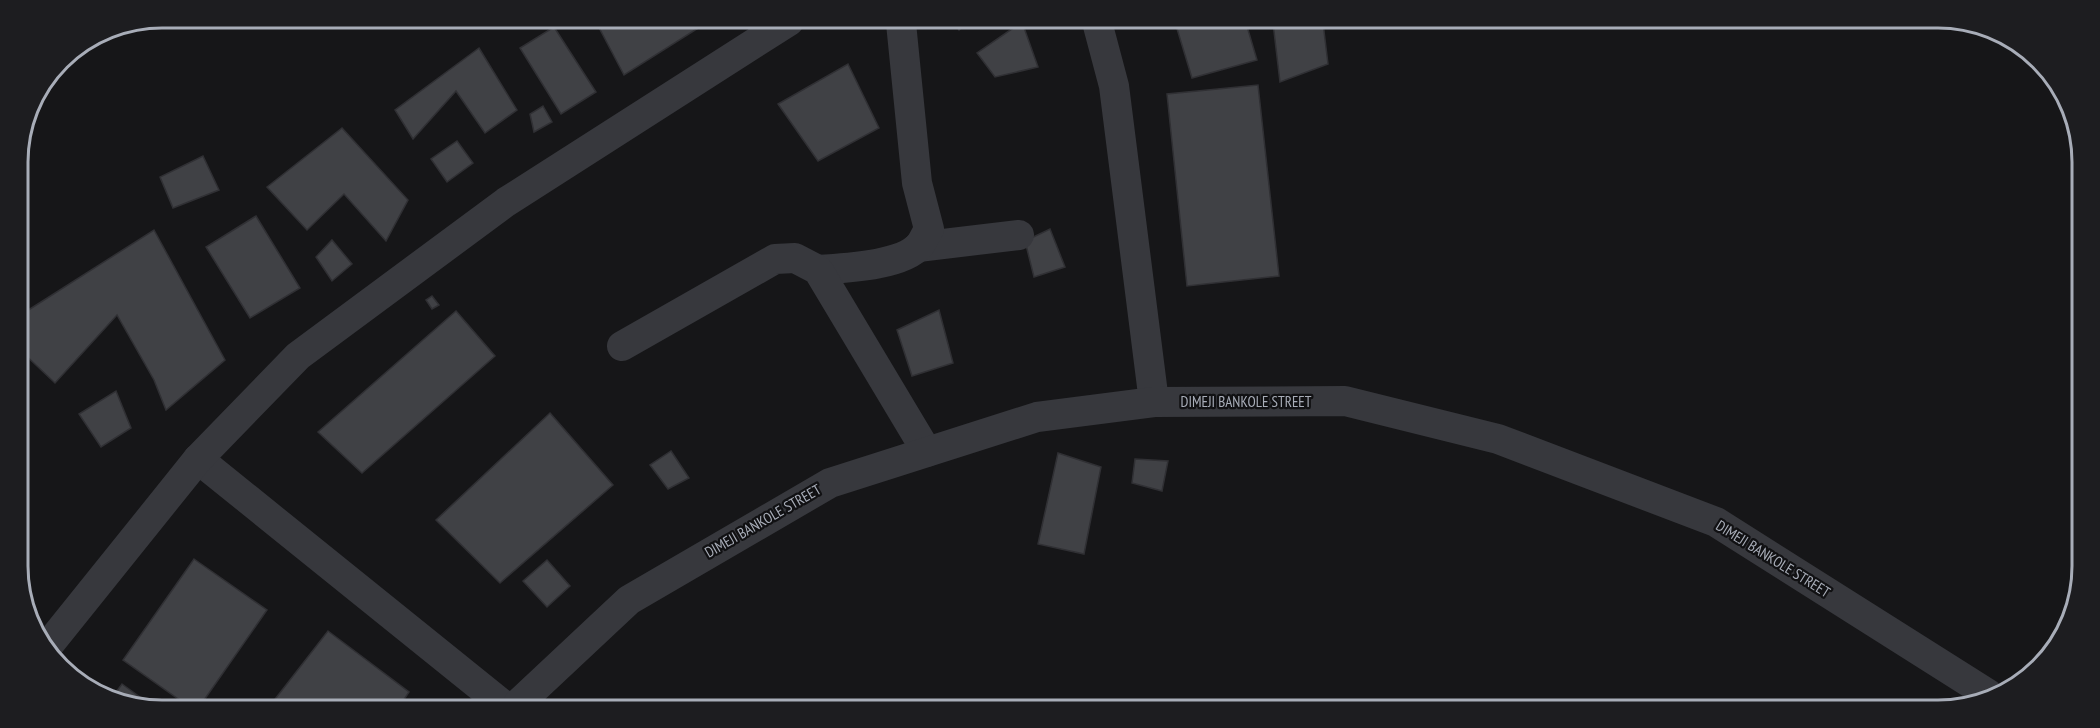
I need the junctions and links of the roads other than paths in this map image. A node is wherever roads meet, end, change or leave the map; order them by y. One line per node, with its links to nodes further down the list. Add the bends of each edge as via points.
1 (778, 28): 10 (street, via 506,202 298,356)
2 (902, 28): 5 (street, via 917,183 929,229)
3 (1099, 28): 8 (street, via 1114,86)
4 (1018, 235): 5 (street)
5 (918, 247): 6 (street, via 870,266)
6 (818, 270): 7 (street, via 795,258 775,259); 9 (street)
7 (622, 346)
8 (1154, 402): 9 (street, DIMEJI BANKOLE STREET, via 1037,417); 12 (street, DIMEJI BANKOLE STREET, via 1345,401 1498,439 1716,522)
9 (927, 452): 14 (street, DIMEJI BANKOLE STREET, via 830,483 629,600)
10 (198, 459): 11 (street); 13 (street)
11 (52, 641)
12 (1984, 691)
13 (497, 700)
14 (522, 700)

